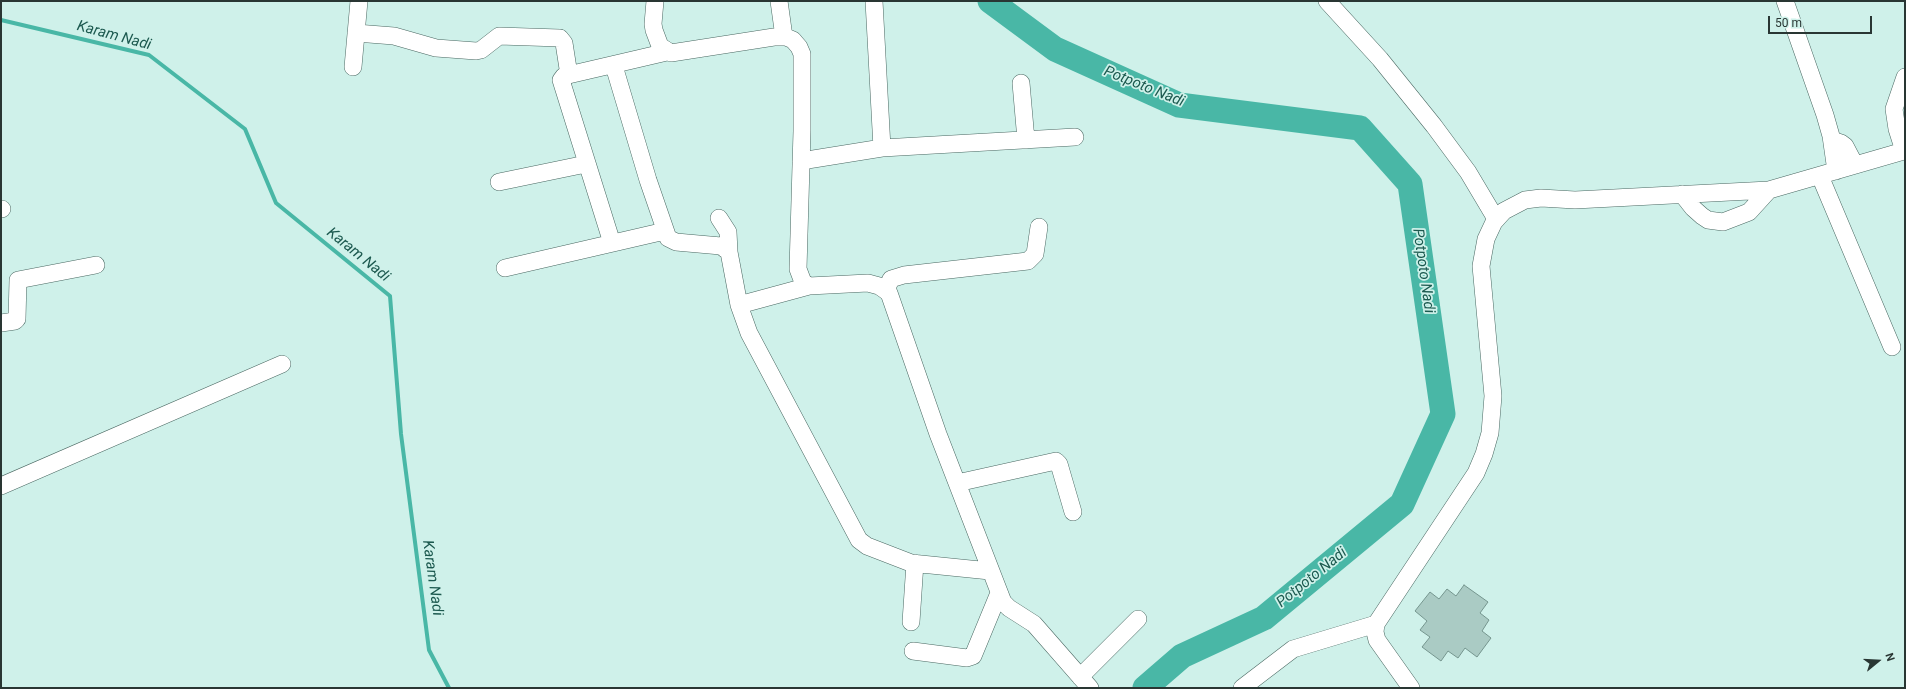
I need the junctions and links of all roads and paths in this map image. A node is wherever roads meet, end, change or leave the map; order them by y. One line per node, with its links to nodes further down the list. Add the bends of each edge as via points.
1 (358, 1): 7 (street)
2 (655, 1): 9 (street, via 654,30 660,46)
3 (779, 1): 8 (street)
4 (874, 1): 18 (street)
5 (1327, 1): 29 (street, via 1380,59 1434,126 1468,172)
6 (1784, 1): 17 (street)
7 (356, 33): 11 (street); 12 (street, via 386,35 436,48 476,51 499,36 560,38 564,43)
8 (784, 37): 9 (street, via 676,53); 20 (street, via 793,40 802,54)
9 (667, 52): 10 (street)
10 (614, 66): 12 (street); 31 (street)
11 (353, 67)
12 (569, 75): 21 (street, via 562,78 561,83)
13 (1905, 77): 19 (street, via 1894,109 1897,129)
14 (1021, 83): 16 (street)
15 (1075, 137): 16 (street)
16 (1026, 140): 18 (street)
17 (1832, 140): 22 (street, via 1846,146); 23 (street)
18 (882, 148): 20 (street)
19 (1905, 152): 22 (street)
20 (801, 161): 36 (street, via 798,269 803,282)
21 (586, 164): 25 (street); 32 (street)
22 (1856, 165): 23 (street)
23 (1836, 171): 24 (street)
24 (1820, 176): 26 (street); 40 (street)
25 (499, 182)
26 (1769, 190): 27 (street); 27 (street, via 1749,212 1723,222 1708,220 1702,216)
27 (1682, 194): 29 (street, via 1575,200 1541,198 1517,203)
28 (720, 218): 33 (street, via 728,232)
29 (1496, 219): 50 (street, via 1486,239 1481,266 1493,396 1490,433 1484,454 1476,473)
30 (1039, 227): 37 (street, via 1035,254 1028,262 904,275 891,279)
31 (665, 231): 32 (street); 33 (street, via 673,242 721,246)
32 (612, 243): 35 (street)
33 (729, 252): 38 (street)
34 (96, 265): 39 (street, via 18,280 17,319)
35 (505, 268)
36 (809, 286): 37 (street, via 868,283); 38 (street)
37 (886, 290): 42 (street, via 891,296)
38 (739, 305): 45 (street, via 749,333 855,535 867,546)
39 (1, 323)
40 (1892, 347)
41 (282, 364): 43 (street)
42 (957, 483): 44 (street, via 1056,461); 46 (street)
43 (1, 486)
44 (1073, 512)
45 (915, 563): 46 (street); 49 (street)
46 (990, 571): 47 (street)
47 (999, 593): 51 (street, via 974,654 970,658); 52 (street, via 1005,606 1034,624)
48 (1138, 619): 52 (street)
49 (911, 622)
50 (1376, 624): 53 (street, via 1293,649); 54 (street, via 1378,640)
51 (913, 651)
52 (1085, 683)
53 (1242, 688)
54 (1411, 688)

